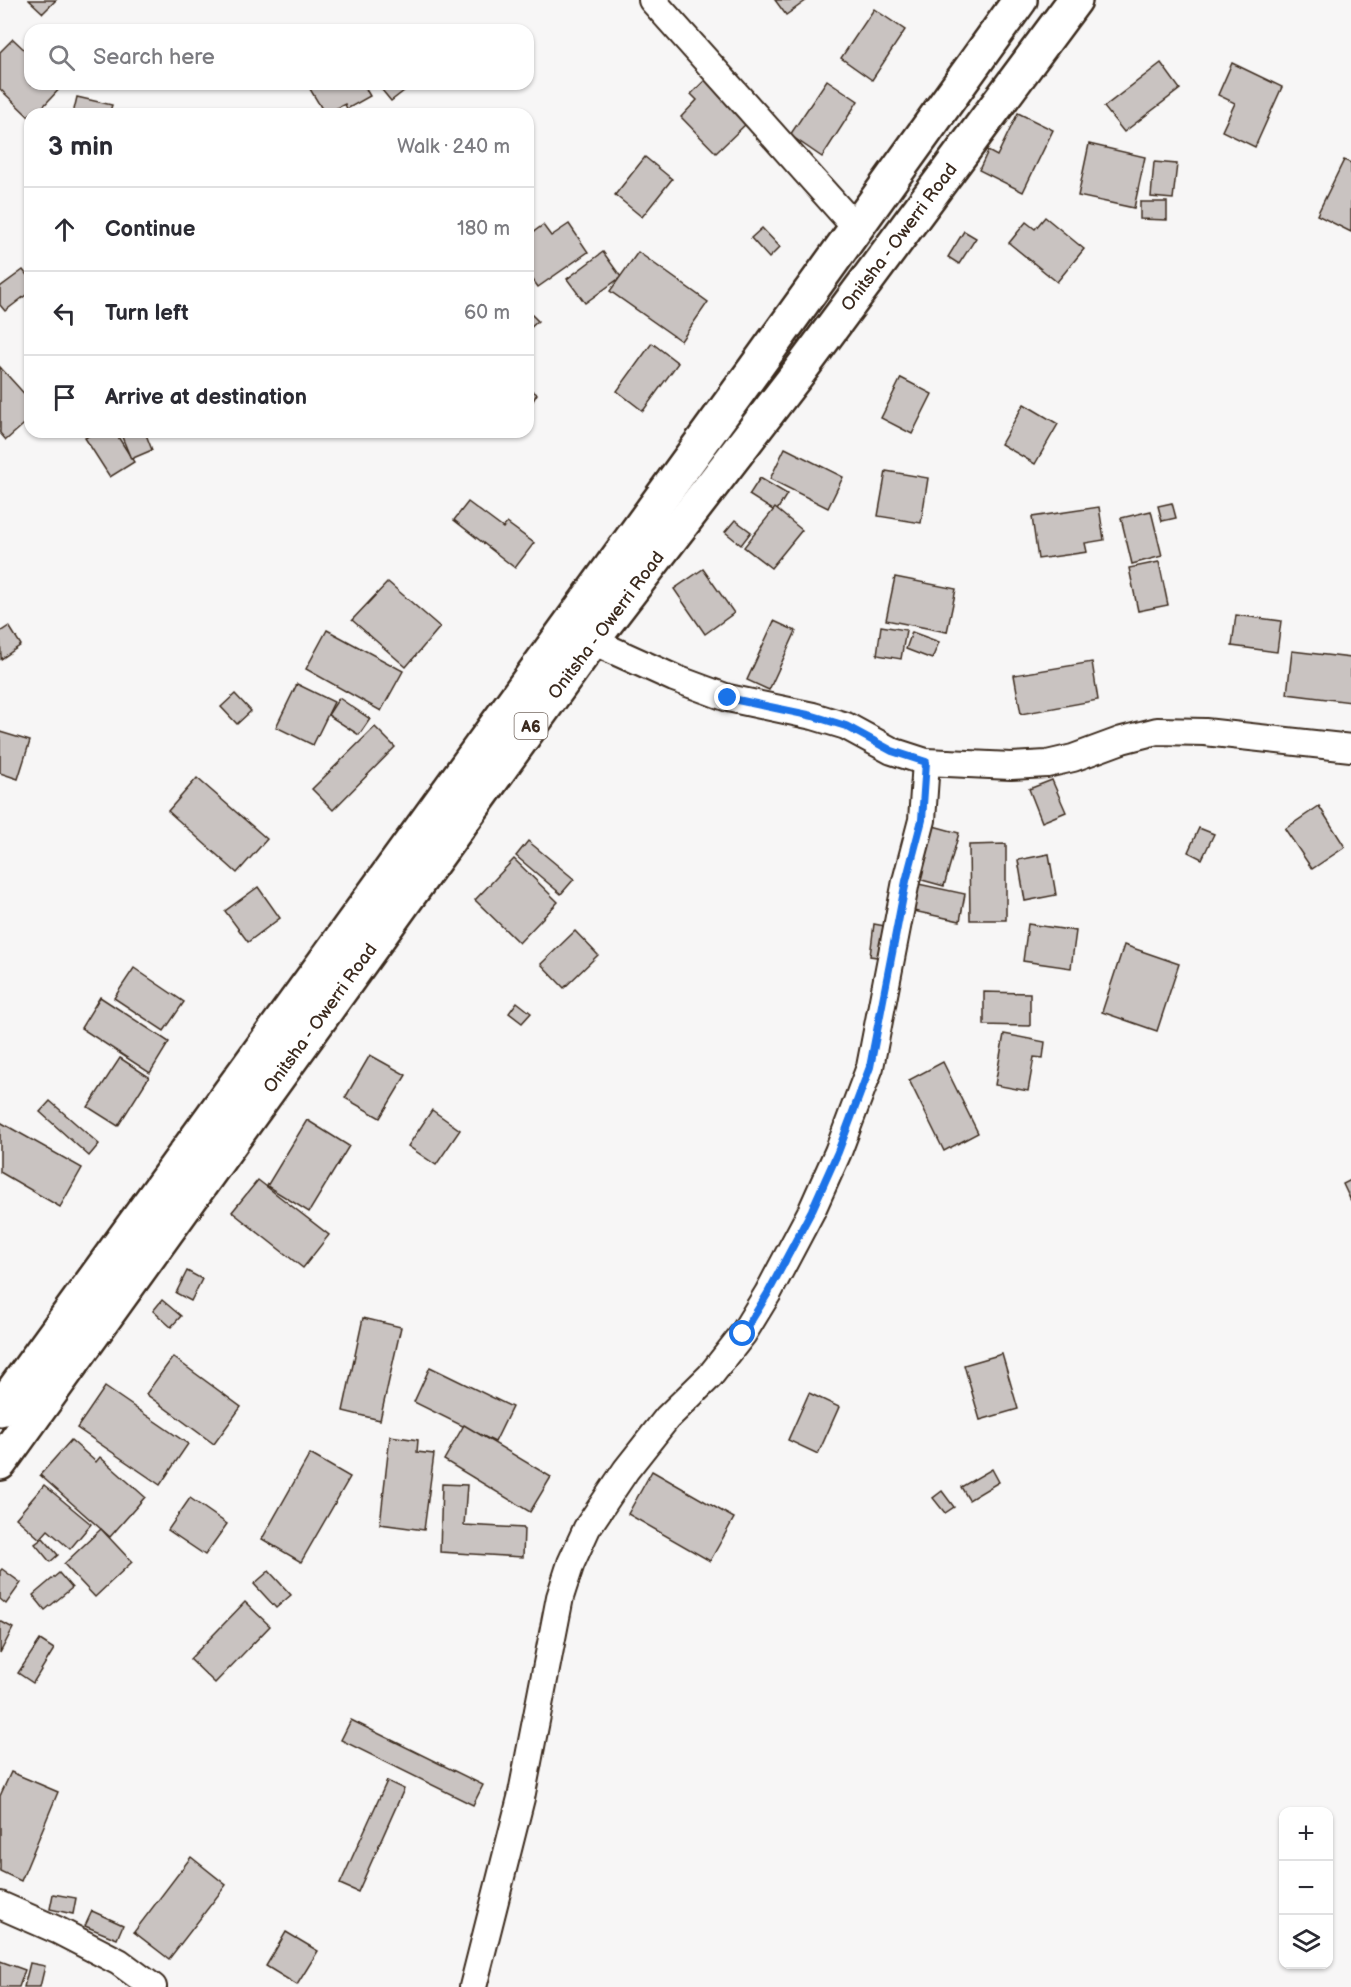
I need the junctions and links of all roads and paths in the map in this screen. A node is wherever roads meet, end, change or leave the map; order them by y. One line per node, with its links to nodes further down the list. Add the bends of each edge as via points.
1 (652, 0): 4 (street)
2 (1020, 0): 4 (highway, Onitsha - Owerri Road / A6)
3 (1075, 0): 5 (highway, Onitsha - Owerri Road / A6, via 799,372)
4 (856, 228): 8 (highway, Onitsha - Owerri Road / A6)
5 (592, 641): 7 (street, via 728,698 846,726 892,751); 9 (highway, Onitsha - Owerri Road / A6)
6 (1351, 748): 7 (street, via 1205,732 1157,731 1047,764)
7 (926, 762): 12 (street, via 922,820 870,1067 838,1152 812,1210 743,1334 626,1470 587,1528 571,1563 560,1597 521,1798)
8 (0, 1409)
9 (0, 1462)
10 (0, 1905): 11 (street, via 119,1962)
11 (153, 1987)
12 (473, 1987)

